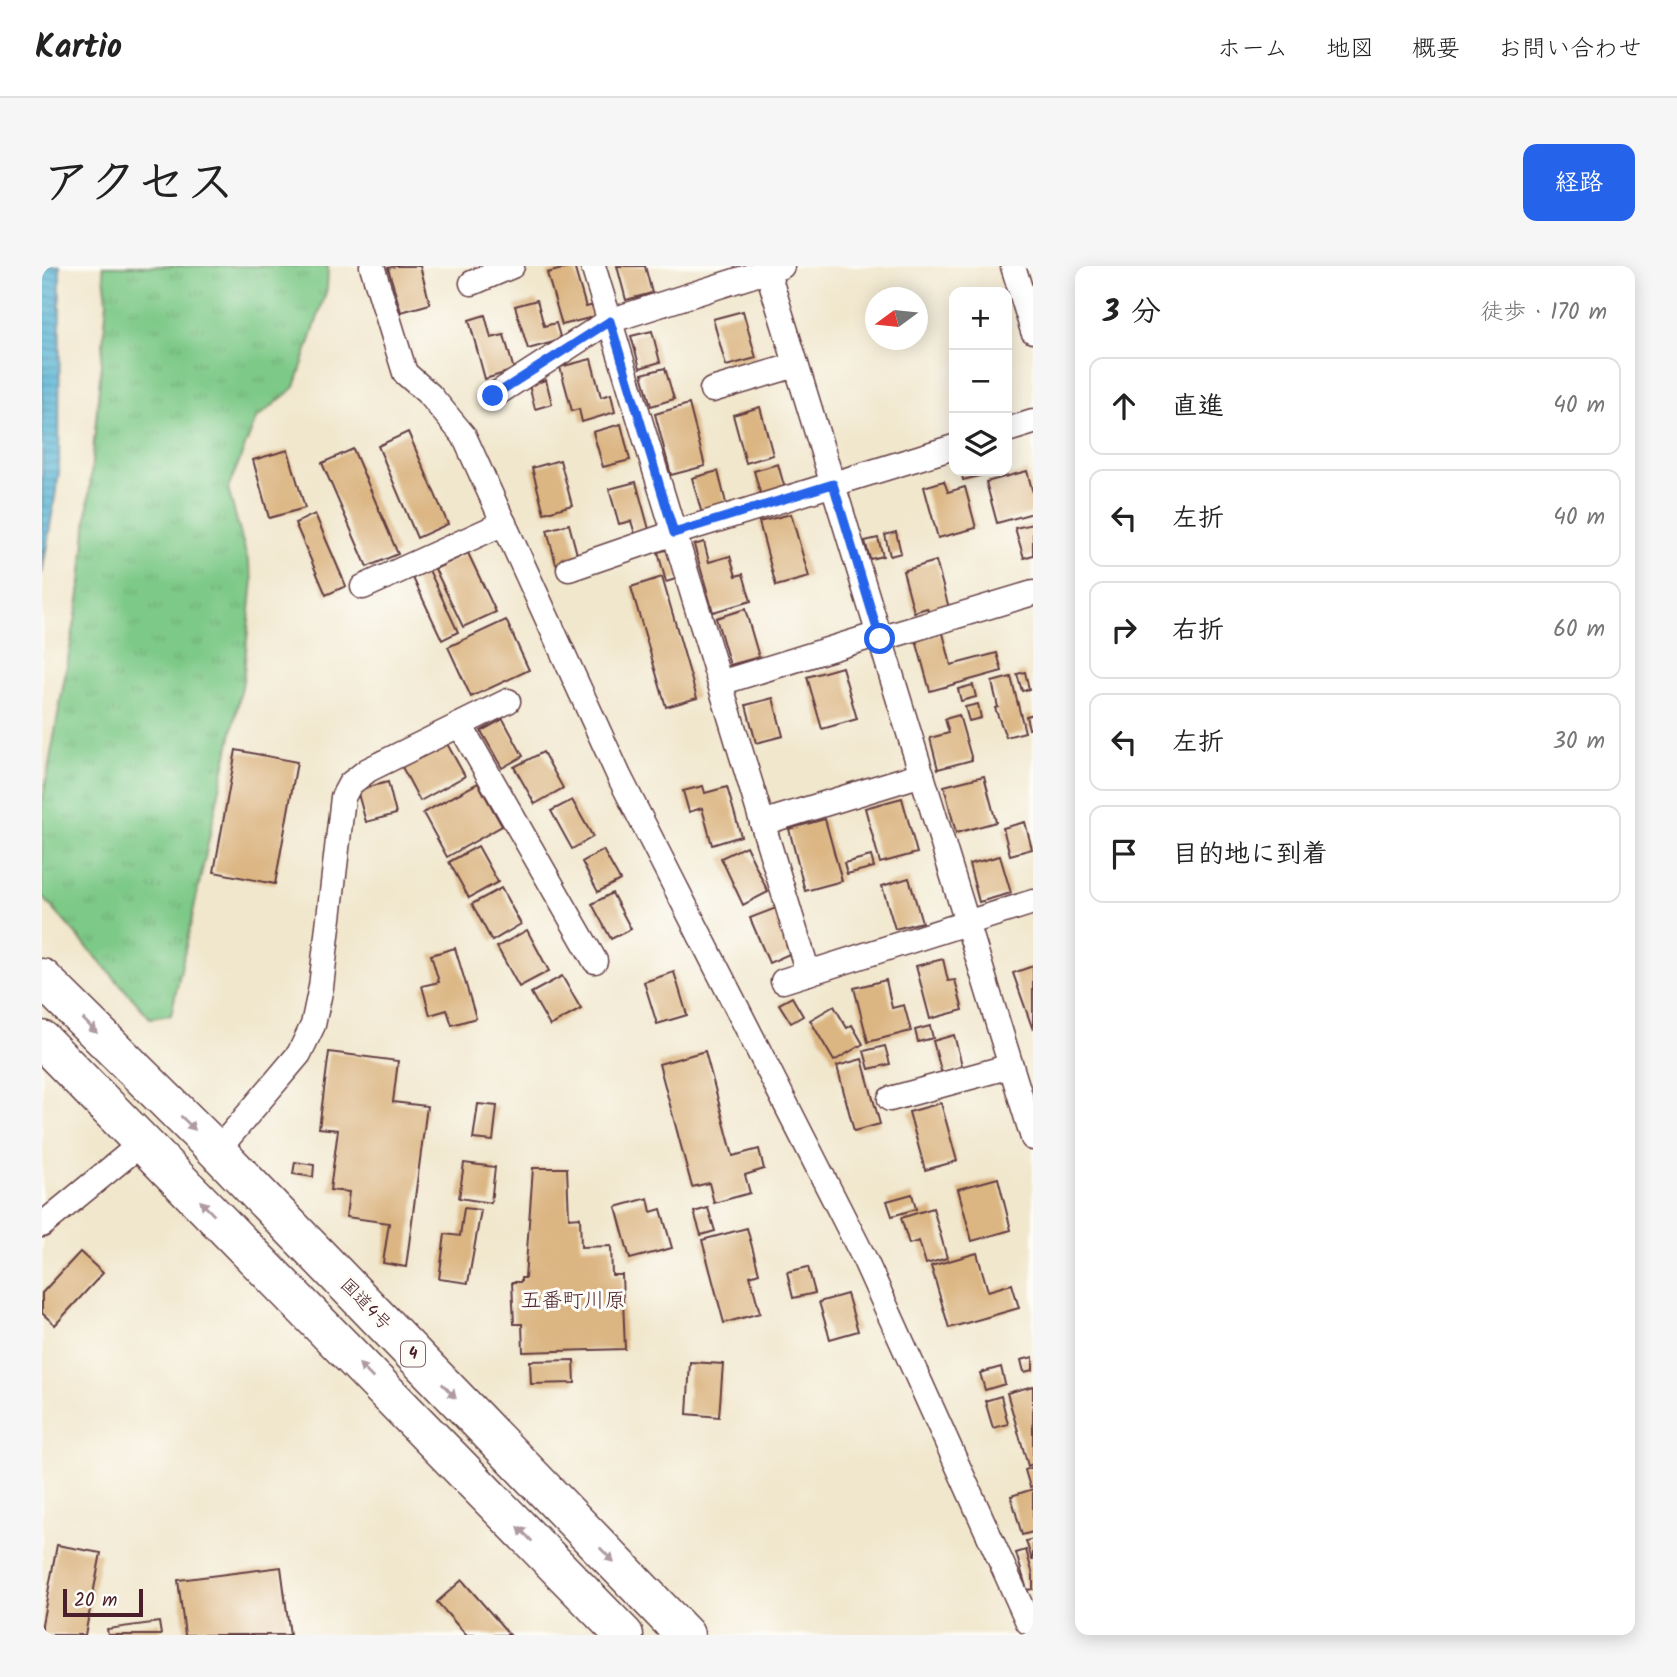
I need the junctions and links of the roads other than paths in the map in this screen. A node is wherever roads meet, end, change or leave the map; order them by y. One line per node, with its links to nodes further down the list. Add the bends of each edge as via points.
1 (372, 266): 16 (street, via 405,373 464,436)
2 (512, 266): 6 (street)
3 (593, 266): 7 (street)
4 (1013, 266): 8 (street)
5 (772, 268): 7 (street); 9 (street)
6 (472, 283)
7 (610, 321): 11 (street); 17 (street)
8 (1033, 331)
9 (796, 365): 10 (street); 15 (street)
10 (712, 390)
11 (493, 396)
12 (1033, 422): 13 (street)
13 (1012, 428)
14 (949, 449): 15 (street)
15 (833, 484): 17 (street); 21 (street)
16 (504, 523): 19 (street); 40 (street, via 619,776 864,1258)
17 (674, 533): 18 (street); 22 (street)
18 (569, 569)
19 (363, 587)
20 (1033, 593): 21 (street)
21 (879, 637): 22 (street); 25 (street)
22 (720, 682): 26 (street)
23 (509, 701): 24 (street)
24 (460, 726): 29 (street); 38 (street, via 395,755 350,783 343,797 313,1025 299,1054)
25 (922, 774): 26 (street); 28 (street)
26 (762, 823): 30 (street)
27 (1033, 902): 28 (street)
28 (967, 924): 30 (street); 34 (street)
29 (595, 961)
30 (808, 973): 32 (street)
31 (42, 978): 38 (highway, 国道4号 / 4, one-way to 38)
32 (783, 981)
33 (42, 1040): 37 (highway)
34 (1011, 1066): 35 (street); 36 (street)
35 (890, 1099)
36 (1033, 1138)
37 (142, 1143): 39 (street); 42 (highway, one-way to 37)
38 (217, 1151): 41 (highway, 国道4号 / 4, one-way to 41)
39 (42, 1225)
40 (1026, 1627)
41 (683, 1634)
42 (624, 1635)

